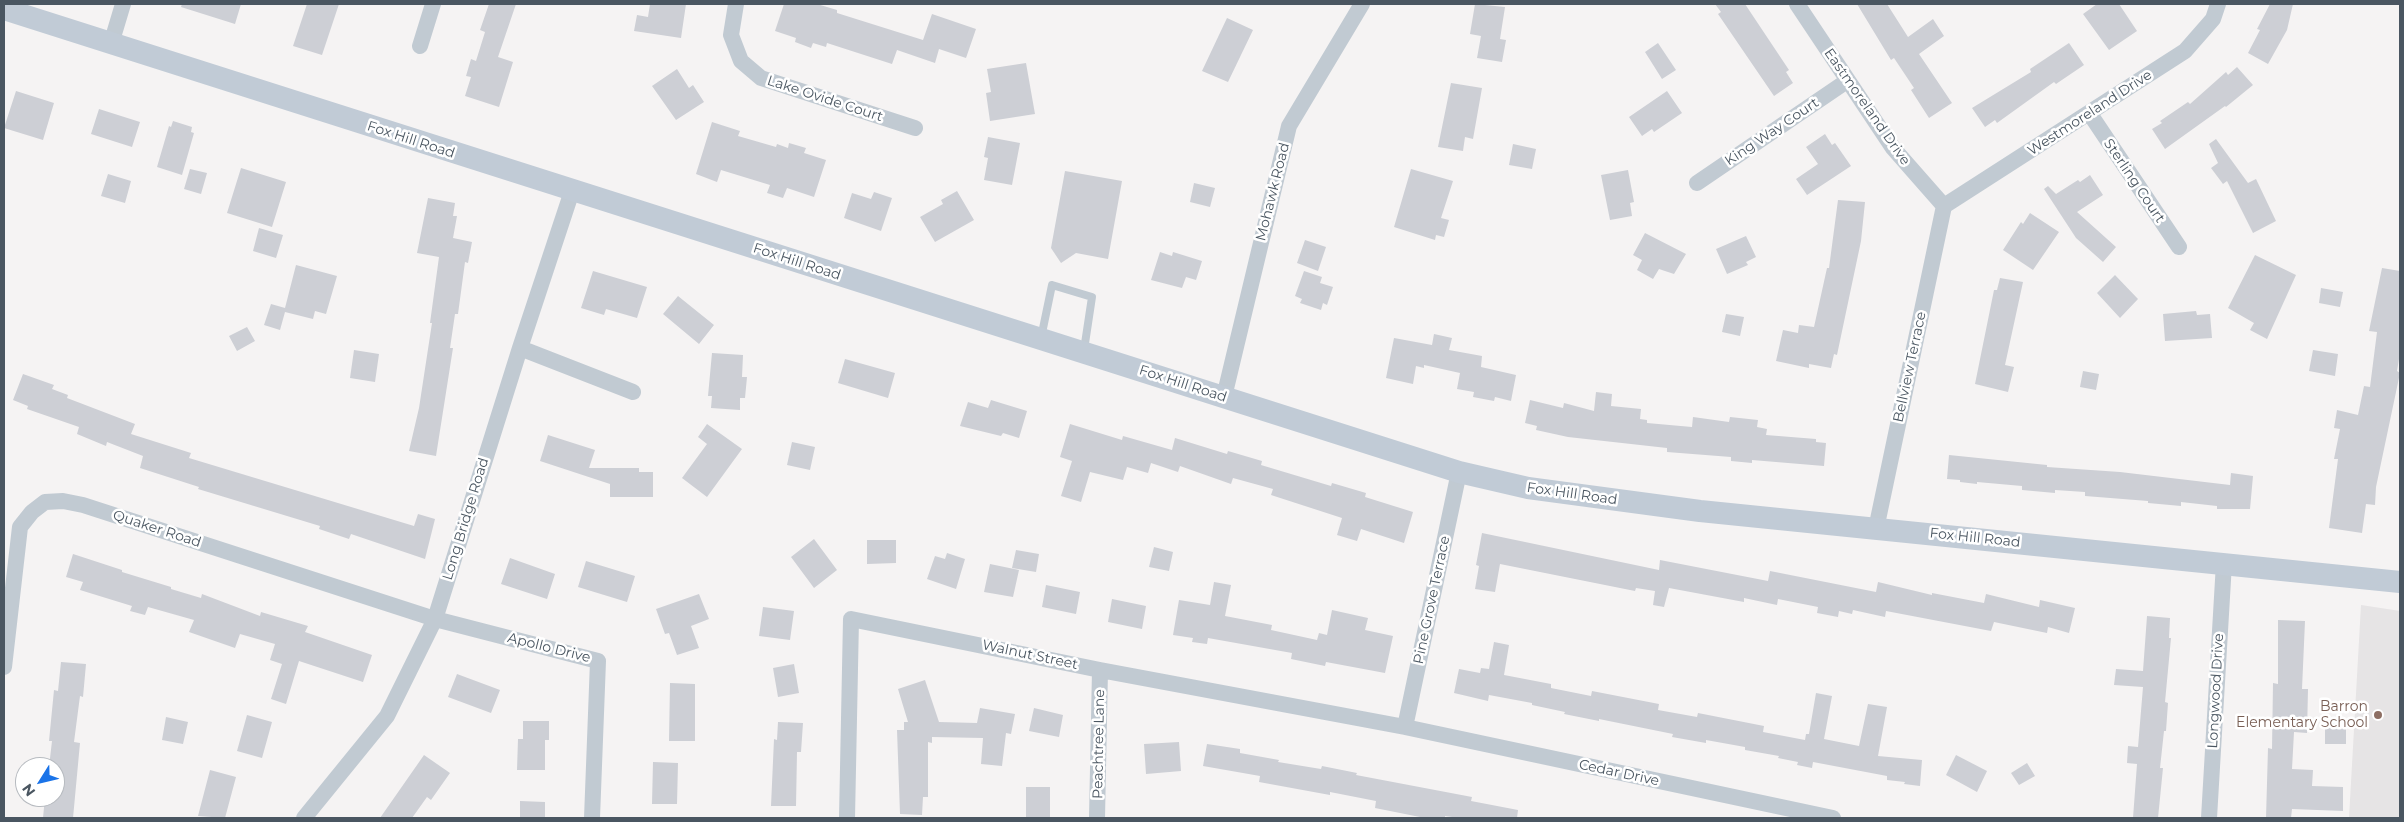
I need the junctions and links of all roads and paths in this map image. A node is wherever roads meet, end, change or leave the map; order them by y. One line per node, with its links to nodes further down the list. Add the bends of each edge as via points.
1 (123, 4): 8 (street)
2 (433, 4): 9 (street)
3 (736, 4): 12 (street, Lake Ovide Court, via 731,35 741,61 761,78)
4 (1362, 4): 21 (street, Mohawk Road, via 1289,126)
5 (1797, 4): 10 (street, Eastmoreland Drive)
6 (2218, 4): 11 (street, Westmoreland Drive, via 2213,19 2185,51)
7 (4, 9): 8 (main road, Fox Hill Road)
8 (111, 44): 14 (main road, Fox Hill Road)
9 (420, 46)
10 (1847, 82): 13 (street, King Way Court); 15 (street, Eastmoreland Drive, via 1893,148)
11 (2090, 114): 15 (street, Westmoreland Drive); 16 (street, Sterling Court)
12 (915, 128)
13 (1697, 183)
14 (572, 191): 17 (main road, Fox Hill Road); 18 (street, Long Bridge Road)
15 (1944, 206): 23 (street, Bellview Terrace)
16 (2179, 247)
17 (1040, 339): 19 (main road, Fox Hill Road); 19 (lane, via 1052,284 1092,297)
18 (520, 348): 20 (street); 26 (street, Long Bridge Road)
19 (1083, 352): 21 (main road, Fox Hill Road)
20 (633, 392)
21 (1224, 396): 22 (main road, Fox Hill Road)
22 (1458, 472): 23 (main road, Fox Hill Road, via 1537,489 1700,511); 29 (street, Pine Grove Terrace)
23 (1876, 528): 24 (main road, Fox Hill Road)
24 (2224, 563): 25 (main road, Fox Hill Road); 35 (street, Longwood Drive)
25 (2400, 582)
26 (435, 619): 27 (street, Quaker Road, via 83,505 45,502 20,527); 30 (street, Long Bridge Road, via 387,716); 31 (street, Apollo Drive, via 598,661)
27 (4, 667)
28 (1100, 670): 29 (street, Walnut Street); 32 (street, Walnut Street, via 850,618); 33 (street, Peachtree Lane)
29 (1405, 727): 34 (street, Cedar Drive)
30 (304, 818)
31 (592, 818)
32 (847, 818)
33 (1097, 818)
34 (1832, 818)
35 (2209, 818)

